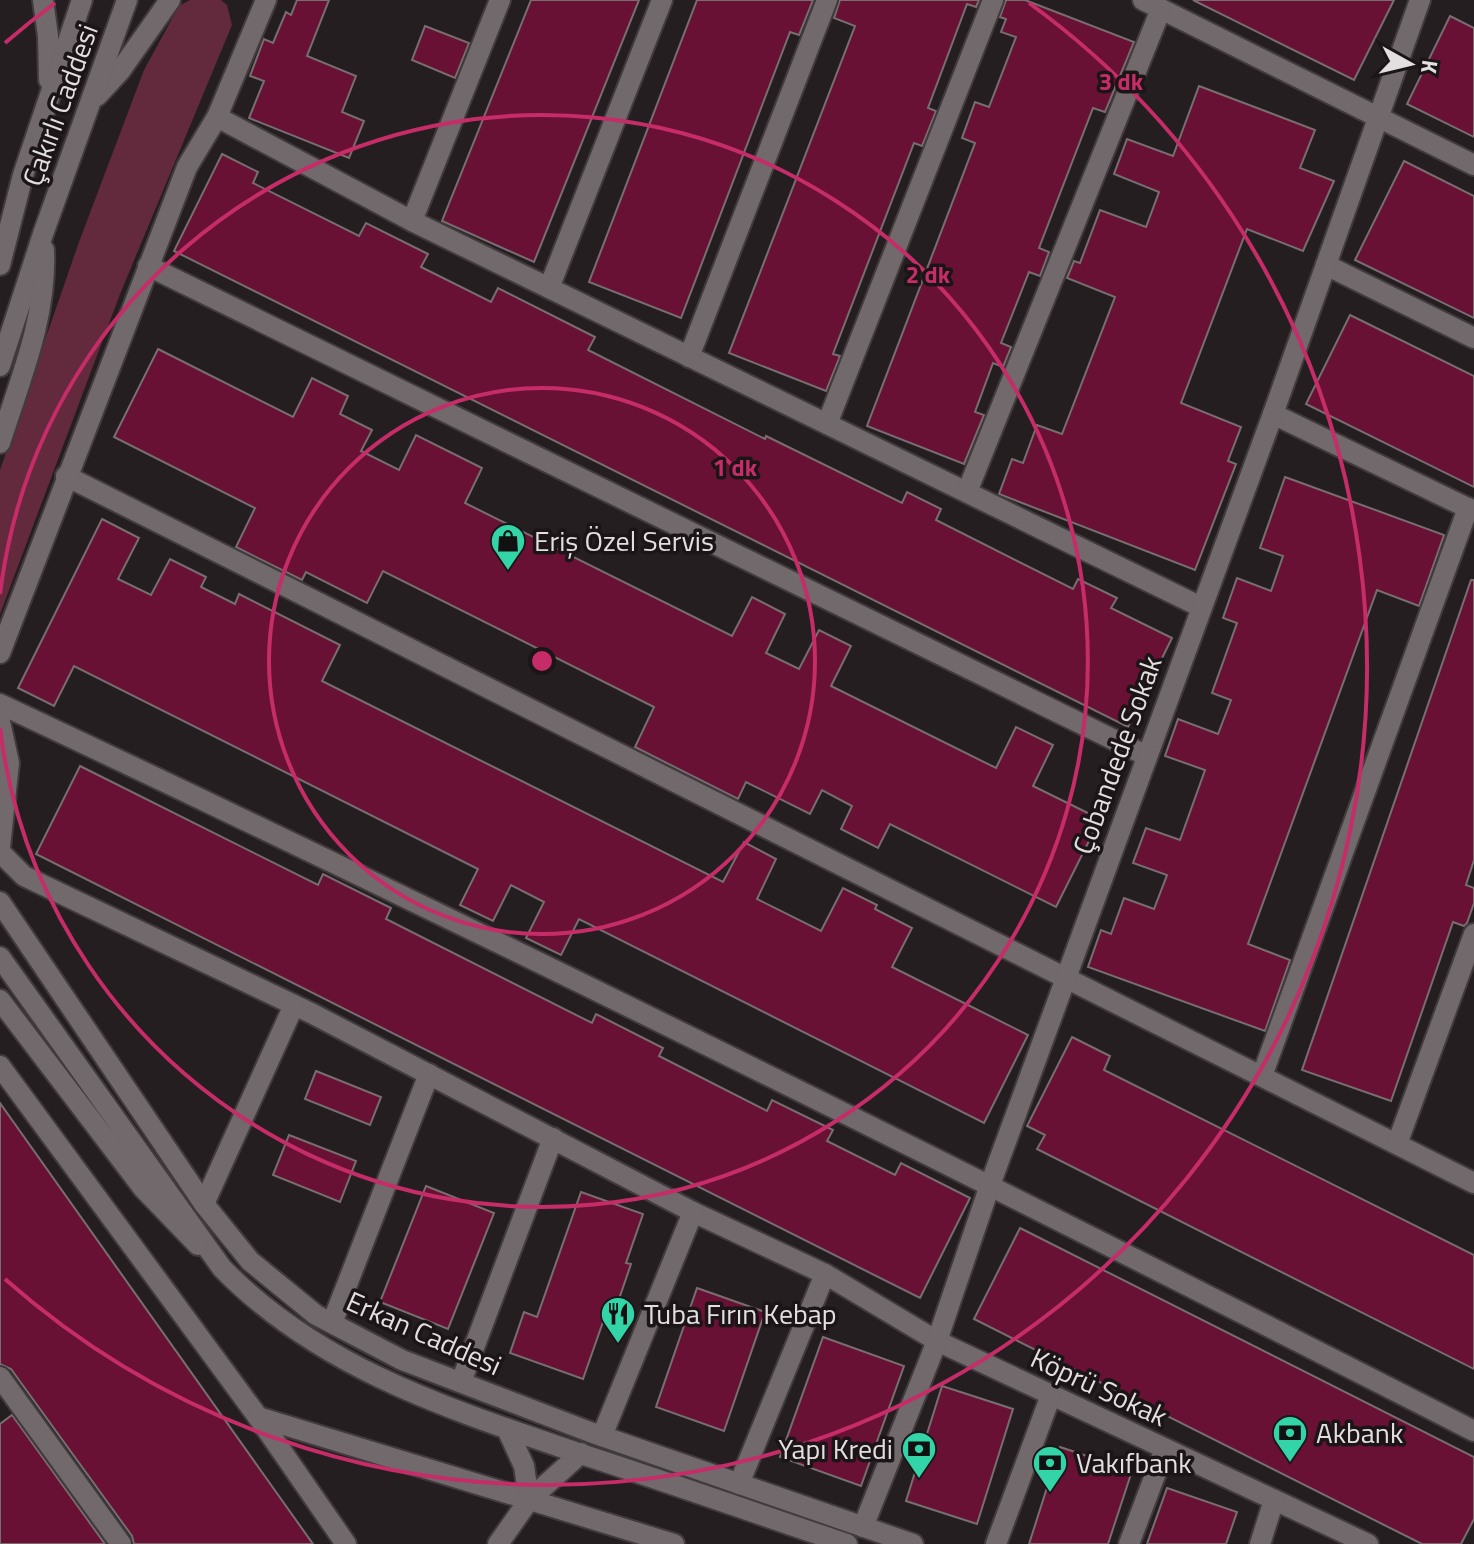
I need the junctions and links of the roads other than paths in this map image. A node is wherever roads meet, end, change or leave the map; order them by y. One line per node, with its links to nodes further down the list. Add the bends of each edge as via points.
1 (43, 0): 12 (street)
2 (82, 0): 12 (street, Çakırlı Caddesi)
3 (127, 0): 13 (street, Çakırlı Caddesi)
4 (170, 0): 13 (street)
5 (266, 0): 14 (street)
6 (500, 0): 19 (street)
7 (662, 0): 24 (street)
8 (827, 0): 26 (street)
9 (993, 0): 29 (street)
10 (1420, 0): 15 (street, Çobandede Sokak)
11 (1152, 4): 15 (street); 32 (street)
12 (49, 94): 17 (street, Çakırlı Caddesi)
13 (90, 105): 20 (street, Çakırlı Caddesi)
14 (217, 117): 19 (street); 23 (street, via 187,167)
15 (1378, 118): 16 (street); 22 (street, Çobandede Sokak)
16 (1474, 165)
17 (23, 175): 18 (street); 21 (street, Çakırlı Caddesi)
18 (0, 214)
19 (412, 221): 24 (street)
20 (43, 234): 27 (street, Çakırlı Caddesi); 30 (street, via 45,267 35,334)
21 (0, 265)
22 (1326, 265): 25 (street); 28 (street, Çobandede Sokak)
23 (148, 266): 31 (street); 38 (street)
24 (549, 288): 26 (street)
25 (1474, 338)
26 (689, 357): 29 (street)
27 (0, 366)
28 (1273, 414): 33 (street); 34 (street, Çobandede Sokak)
29 (827, 424): 32 (street)
30 (0, 443)
31 (66, 476): 35 (street); 43 (street)
32 (967, 492): 34 (street)
33 (1471, 510): 48 (street)
34 (1201, 607): 38 (street, Çobandede Sokak)
35 (0, 653)
36 (0, 704): 52 (street)
37 (0, 722): 39 (street, via 9,763)
38 (1147, 756): 43 (street, Çobandede Sokak)
39 (0, 850): 45 (street, Köprü Sokak, via 24,876)
40 (0, 902): 53 (street, Erkan Caddesi)
41 (1474, 934): 50 (street)
42 (0, 957): 55 (street, Erkan Caddesi)
43 (1066, 976): 48 (street); 52 (street, Çobandede Sokak)
44 (0, 1000): 55 (street, via 143,1188)
45 (294, 1005): 47 (street, Köprü Sokak); 53 (street)
46 (0, 1066): 62 (street)
47 (429, 1074): 49 (street, Köprü Sokak); 57 (street)
48 (1262, 1076): 50 (street)
49 (553, 1138): 54 (street, Köprü Sokak); 60 (street)
50 (1397, 1144): 51 (street)
51 (1474, 1183)
52 (990, 1185): 58 (street, Çobandede Sokak); 64 (street)
53 (204, 1204): 57 (street, Erkan Caddesi, via 250,1261)
54 (693, 1212): 56 (street, Köprü Sokak); 65 (street)
55 (222, 1268): 63 (street, Erkan Caddesi, via 269,1310 334,1354 401,1389)
56 (825, 1274): 58 (street, Köprü Sokak); 68 (street)
57 (332, 1323): 60 (street, Erkan Caddesi, via 402,1360)
58 (937, 1341): 61 (street, Köprü Sokak); 71 (street, Çobandede Sokak)
59 (0, 1377): 72 (street)
60 (461, 1382): 65 (street, Erkan Caddesi)
61 (1051, 1395): 66 (street, Köprü Sokak); 78 (street)
62 (258, 1417): 69 (street); 73 (street)
63 (507, 1429): 67 (street, Erkan Caddesi); 69 (street, via 524,1466)
64 (1474, 1431)
65 (602, 1436): 68 (street, Erkan Caddesi)
66 (1165, 1449): 70 (street, Köprü Sokak); 79 (street)
67 (581, 1453): 69 (street); 76 (street, Erkan Caddesi)
68 (739, 1484): 71 (street, Erkan Caddesi)
69 (529, 1500): 74 (street); 75 (street)
70 (1274, 1500): 80 (street); 81 (street, Köprü Sokak)
71 (863, 1527): 77 (street, Erkan Caddesi)
72 (121, 1544)
73 (346, 1544)
74 (498, 1544)
75 (674, 1544)
76 (847, 1544)
77 (913, 1544)
78 (996, 1544)
79 (1129, 1544)
80 (1260, 1544)
81 (1368, 1544)

